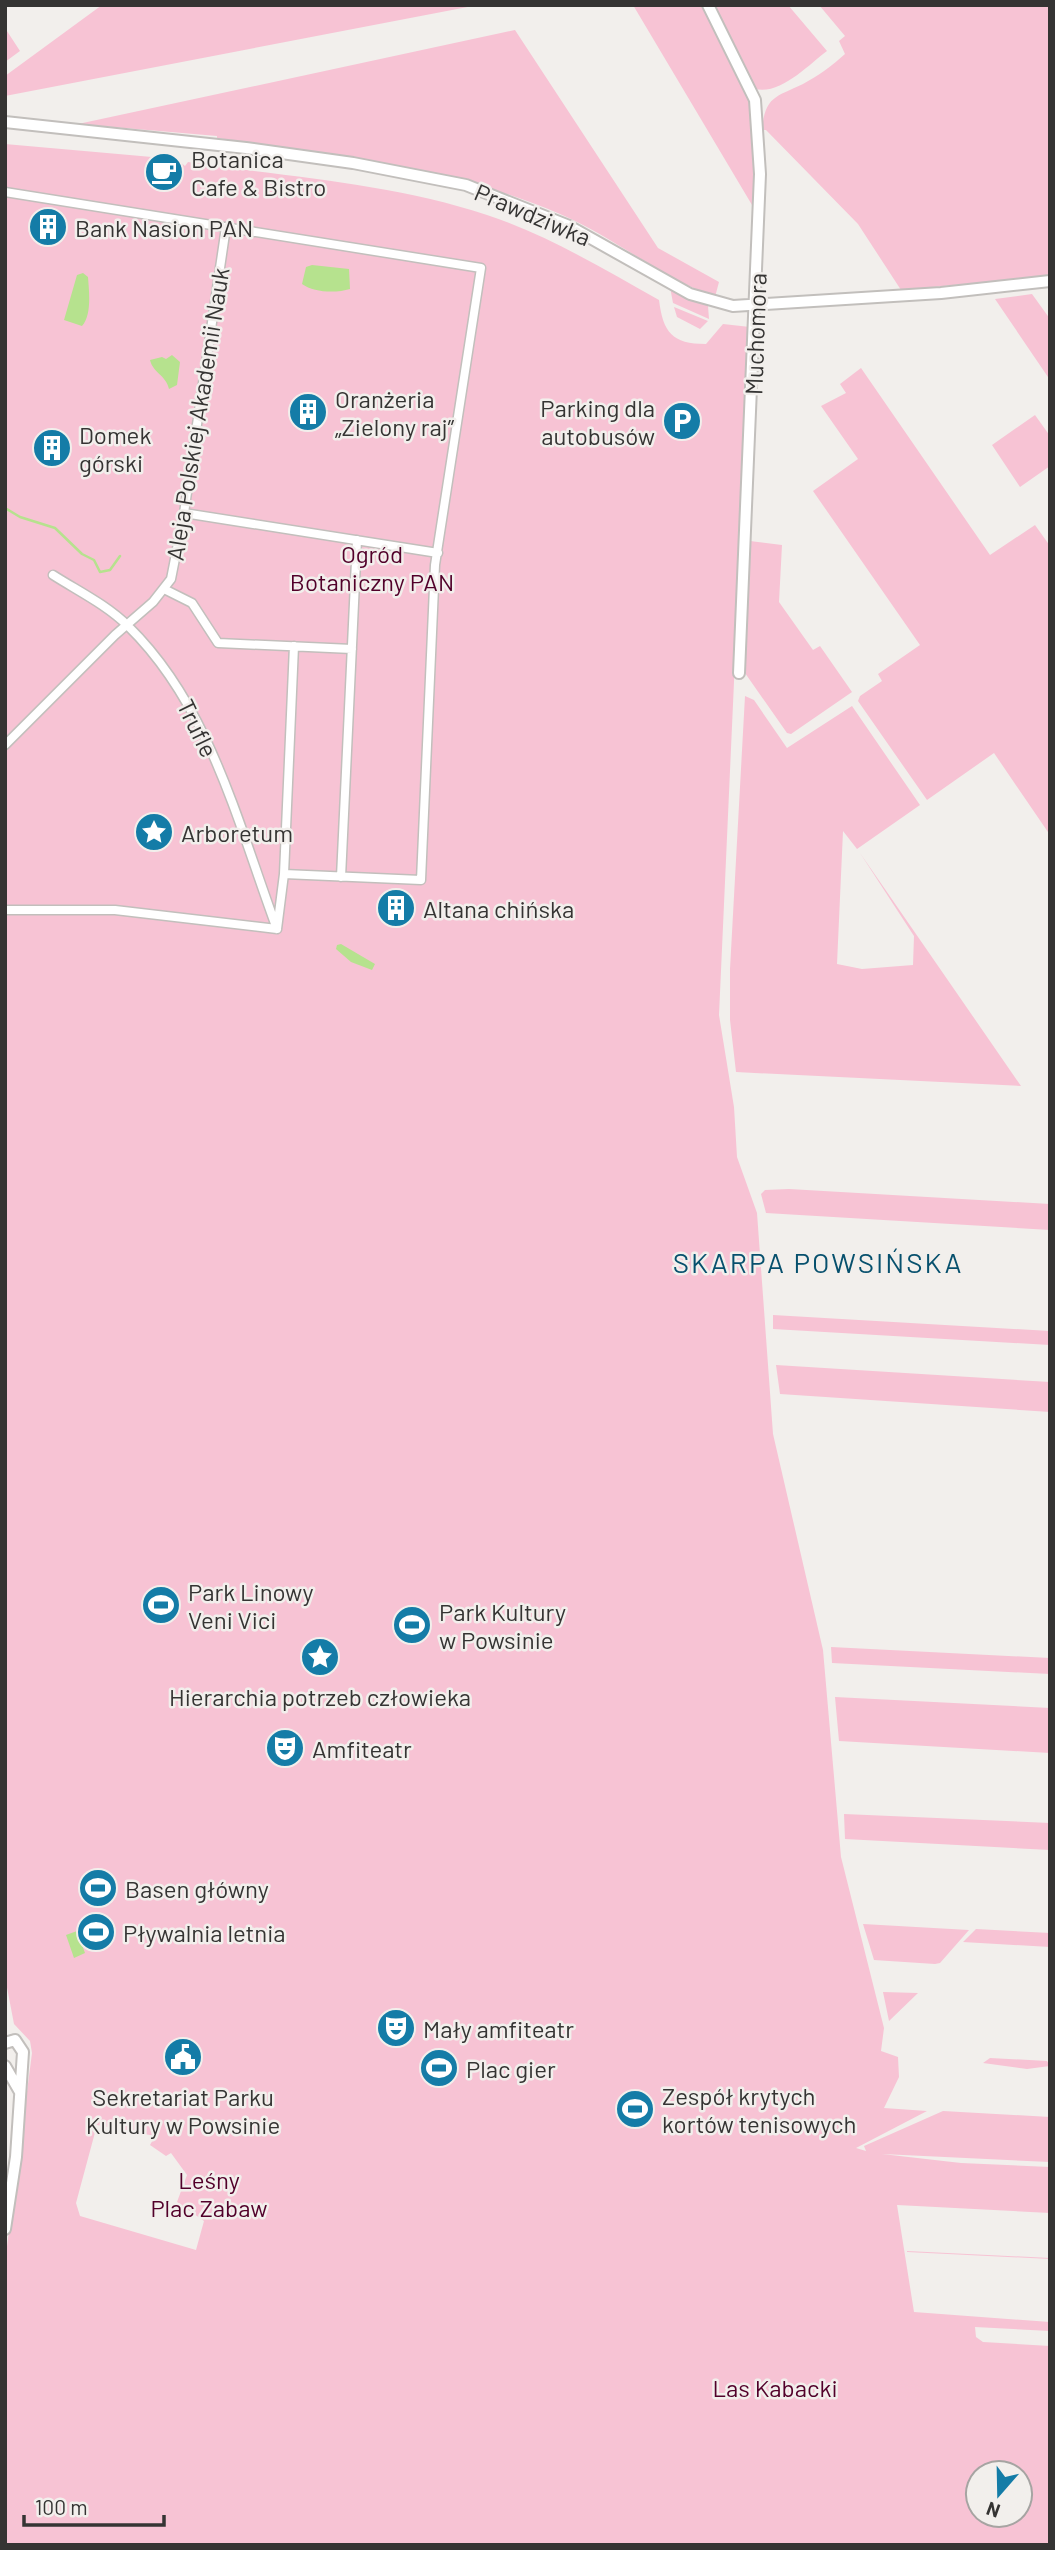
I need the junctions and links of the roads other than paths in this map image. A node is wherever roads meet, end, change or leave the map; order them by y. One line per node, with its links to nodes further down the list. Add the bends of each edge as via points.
1 (708, 5): 6 (street, Muchomora, via 755,100 760,174)
2 (5, 122): 6 (street, Prawdziwka, via 258,149 466,185 569,226 690,294 724,304)
3 (5, 192): 4 (street)
4 (226, 227): 7 (street, Aleja Polskiej Akademii Nauk); 9 (street, via 481,268)
5 (1050, 281): 6 (street, Prawdziwka)
6 (756, 306): 15 (street, Muchomora)
7 (184, 513): 8 (street); 11 (street, Aleja Polskiej Akademii Nauk, via 174,569)
8 (357, 540): 9 (street); 14 (street)
9 (438, 553): 18 (street, via 421,880)
10 (53, 575): 12 (street, Trufle)
11 (164, 589): 12 (street, Aleja Polskiej Akademii Nauk); 13 (street, via 192,603 218,643)
12 (128, 625): 16 (street, Aleja Polskiej Akademii Nauk); 20 (street, Trufle, via 169,674 200,722)
13 (294, 646): 14 (street); 17 (street)
14 (352, 649): 18 (street)
15 (739, 673)
16 (5, 745)
17 (284, 874): 18 (street); 20 (street)
18 (341, 877)
19 (5, 910): 20 (street, via 115,909)
20 (277, 929)
21 (5, 2043): 23 (street, via 15,2040 23,2052)
22 (5, 2066): 23 (street)
23 (21, 2094): 24 (street)
24 (5, 2229)

